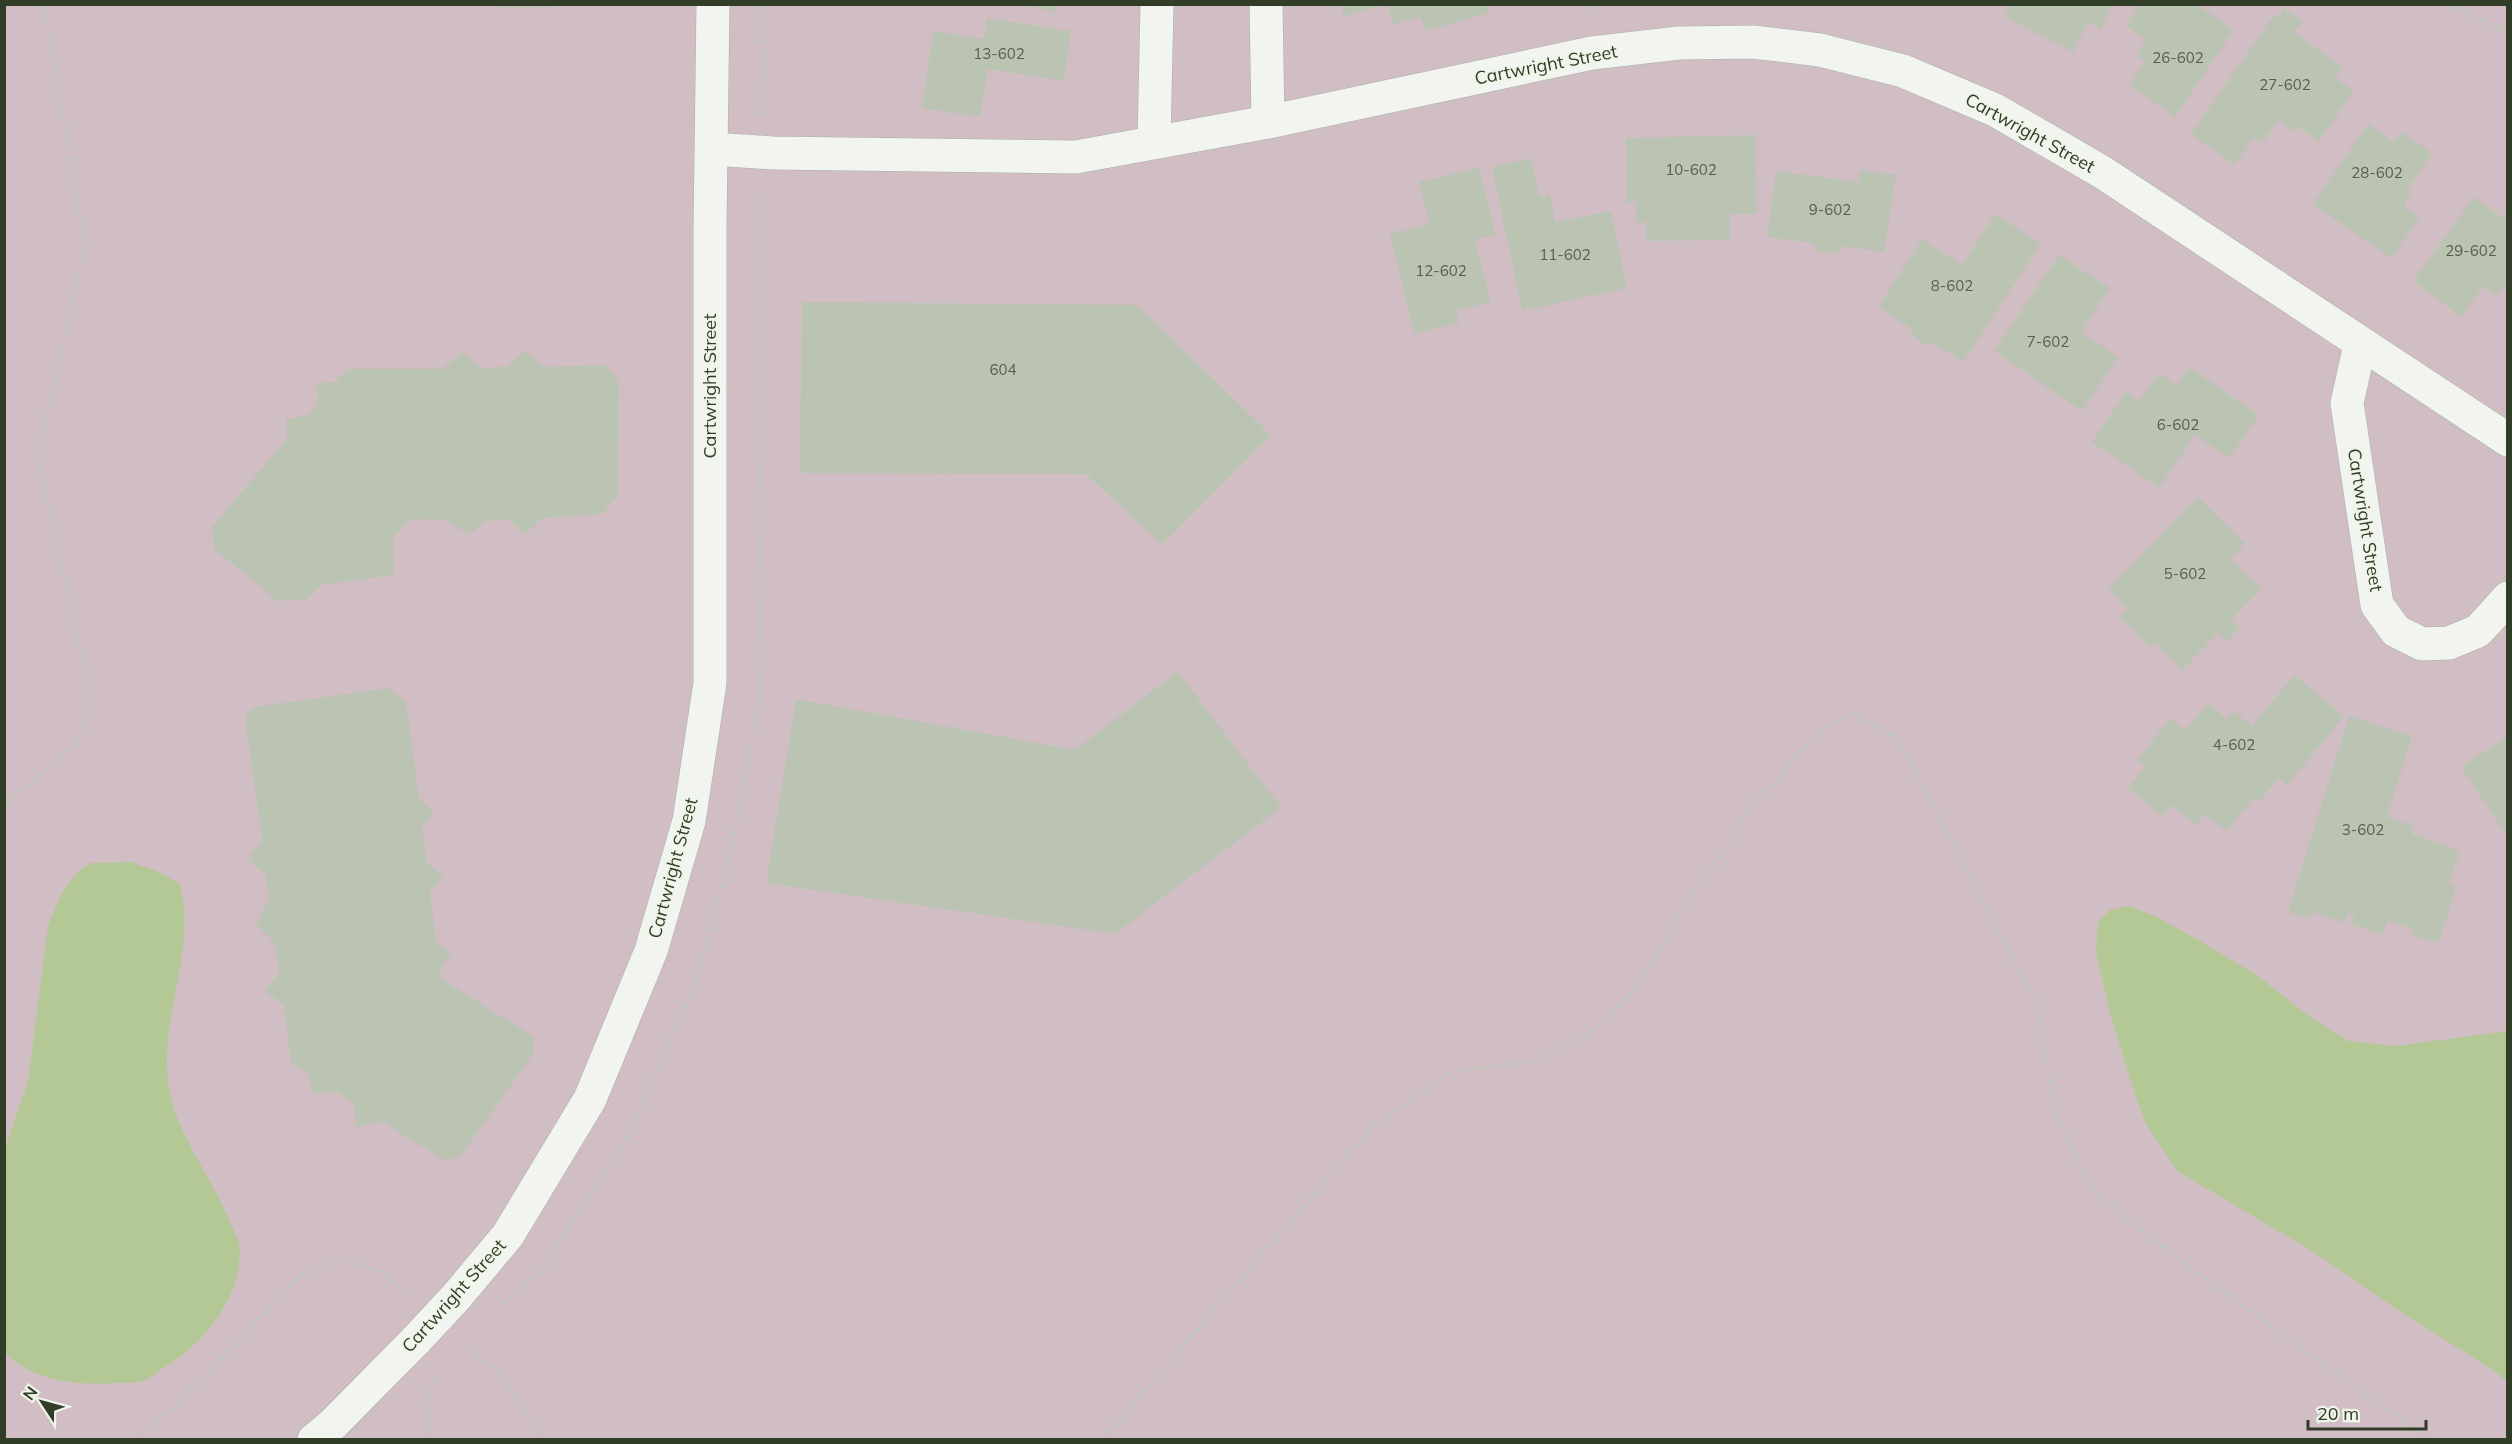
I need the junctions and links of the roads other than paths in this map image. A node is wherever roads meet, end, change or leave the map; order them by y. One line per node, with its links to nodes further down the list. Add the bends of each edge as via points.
1 (713, 4): 6 (street, Cartwright Street)
2 (1157, 4): 5 (street)
3 (1266, 4): 4 (street)
4 (1268, 122): 5 (street, Cartwright Street); 7 (street, Cartwright Street, via 1592,53 1679,43 1753,42 1820,50 1903,71 1995,110 2102,172)
5 (1154, 142): 6 (street, Cartwright Street, via 1076,157)
6 (712, 149): 10 (street, Cartwright Street, bridge, via 710,683 689,821 651,951 590,1098 508,1234 417,1339)
7 (2360, 345): 8 (street, Cartwright Street); 9 (street, Cartwright Street, via 2347,403 2378,605 2396,632 2422,644 2449,644 2478,631)
8 (2508, 440)
9 (2508, 598)
10 (314, 1440)

